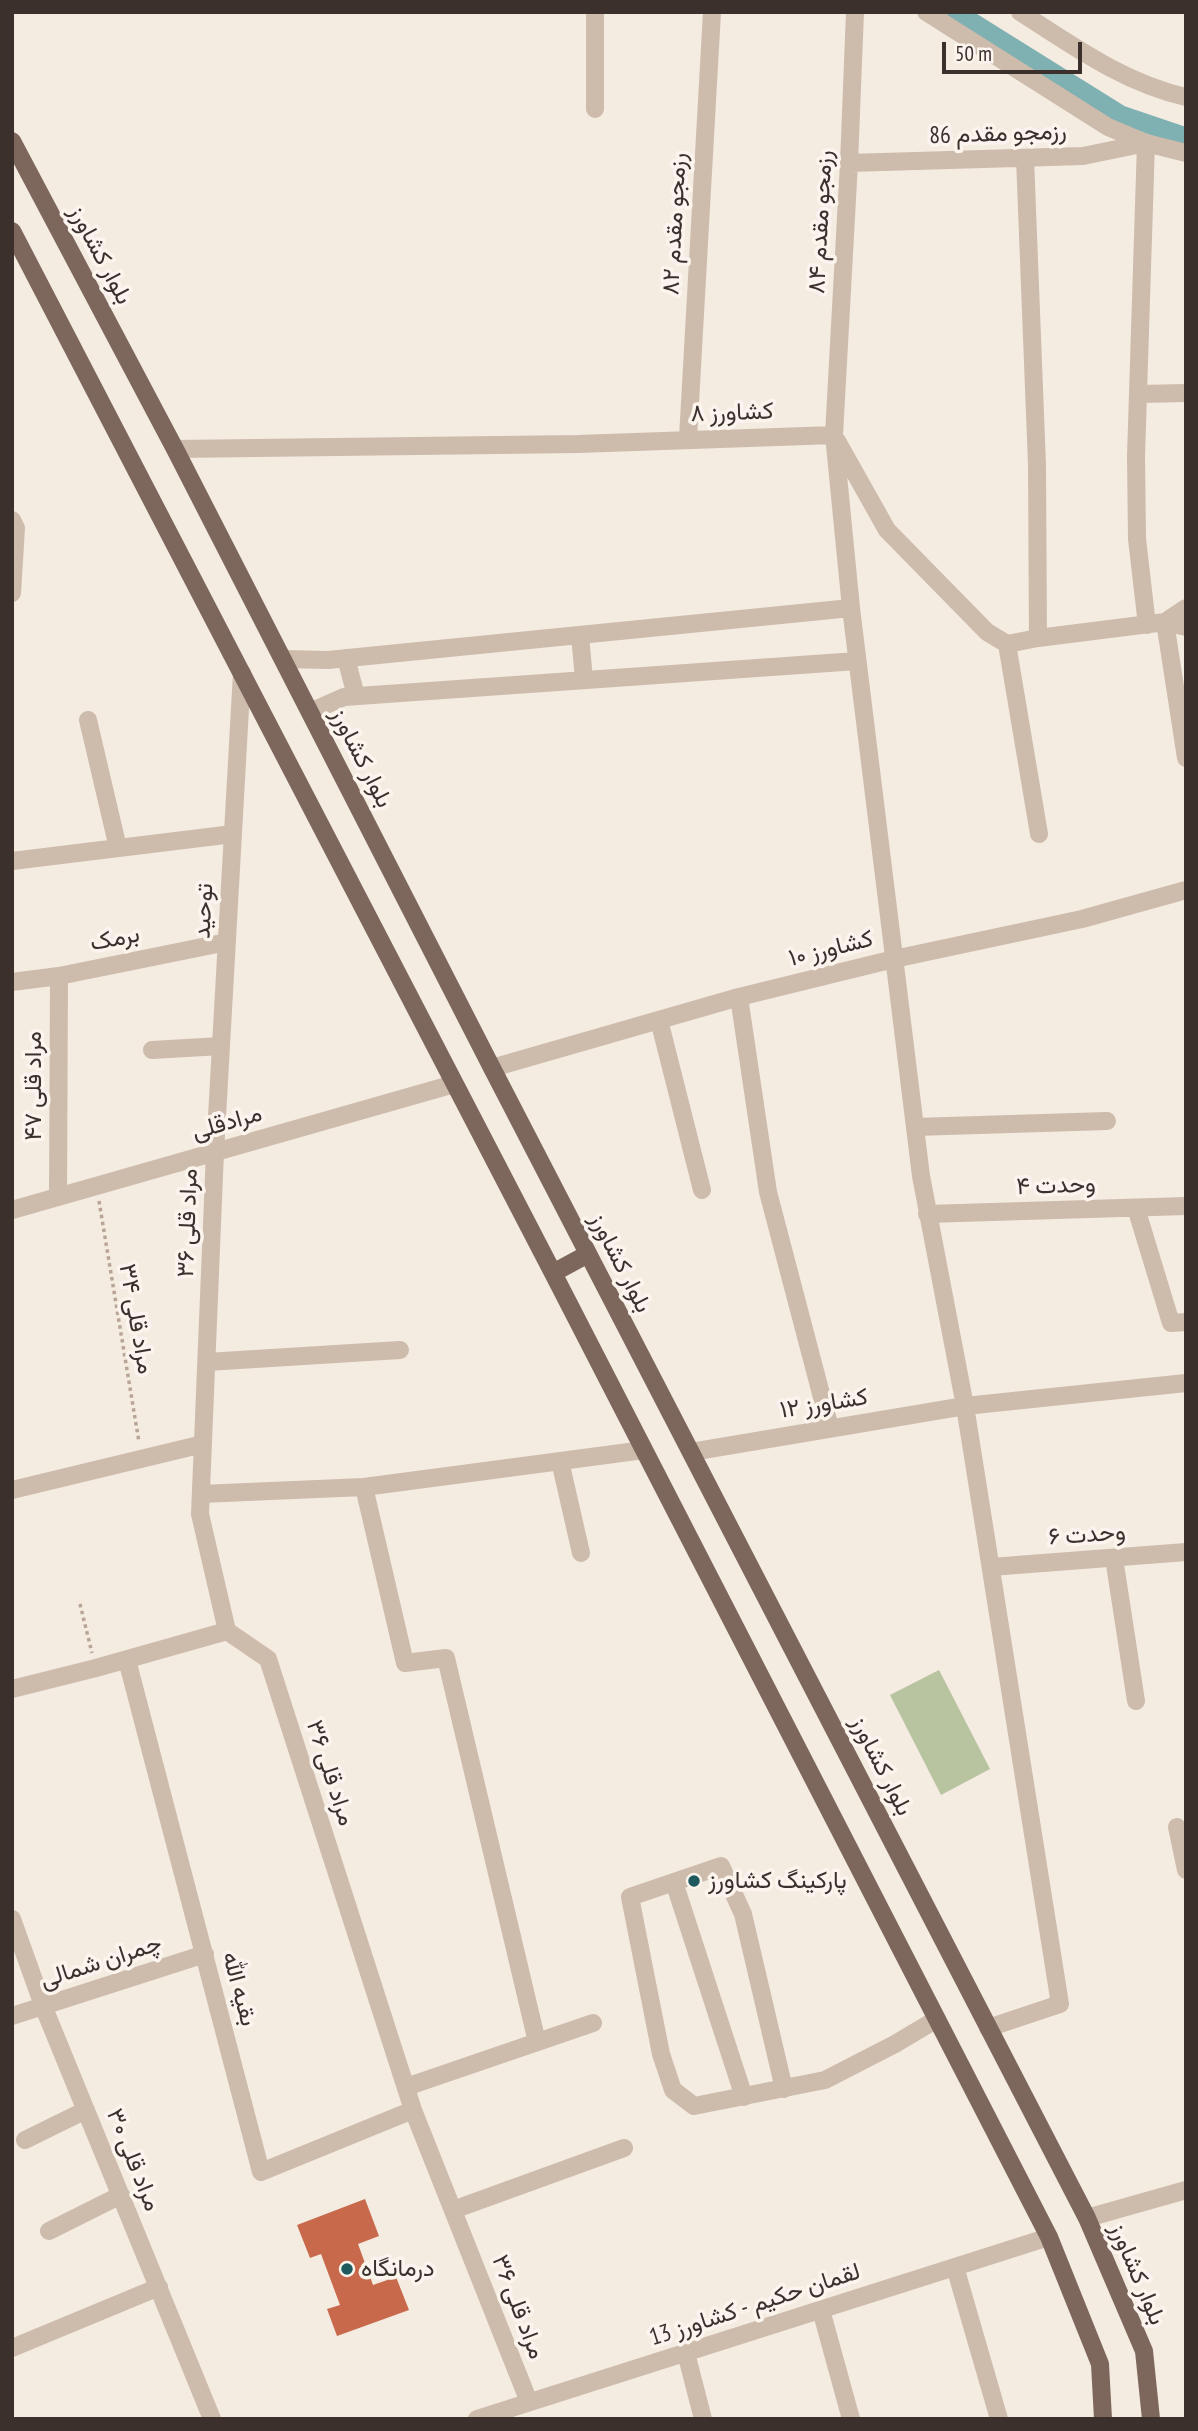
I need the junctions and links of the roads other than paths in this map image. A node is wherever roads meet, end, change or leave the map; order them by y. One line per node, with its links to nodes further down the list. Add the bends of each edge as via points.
1 (595, 12): 7 (street)
2 (712, 12): 17 (street, رزمجو مقدم ۸۲)
3 (855, 12): 12 (street, رزمجو مقدم ۸۴)
4 (926, 12): 9 (street, via 1108,127)
5 (1020, 12): 6 (street, via 1107,68)
6 (1186, 97)
7 (596, 108)
8 (12, 141): 18 (main road, بلوار کشاورز)
9 (1146, 143): 10 (street); 11 (street, رزمجو مقدم 86, via 1083,156); 15 (street)
10 (1186, 153)
11 (1024, 158): 12 (street, رزمجو مقدم 86); 27 (street, via 1037,465)
12 (849, 163): 16 (street, رزمجو مقدم ۸۴)
13 (12, 231): 32 (main road)
14 (1186, 393): 15 (street)
15 (1140, 394): 24 (street, via 1137,539)
16 (834, 435): 17 (street, کشاورز ۸); 21 (street, رزمجو مقدم ۸۴); 28 (street, via 887,530 987,632)
17 (688, 438): 18 (street, کشاورز ۸, via 578,444)
18 (176, 449): 30 (main road, بلوار کشاورز)
19 (12, 520): 20 (street, via 16,528)
20 (12, 593)
21 (851, 608): 26 (street); 31 (street, رزمجو مقدم ۸۴)
22 (1186, 608): 23 (street)
23 (1166, 622): 24 (street); 25 (street); 37 (street)
24 (1147, 625): 27 (street)
25 (1186, 627)
26 (580, 635): 29 (street); 33 (street)
27 (1038, 638): 28 (street)
28 (1007, 644): 39 (street)
29 (346, 658): 30 (street); 34 (street)
30 (282, 659): 35 (main road, بلوار کشاورز)
31 (857, 661): 33 (street); 44 (street, رزمجو مقدم ۸۴)
32 (242, 673): 38 (street, توحید); 52 (main road)
33 (584, 680): 34 (street)
34 (356, 696): 35 (street)
35 (310, 712): 51 (main road, بلوار کشاورز)
36 (88, 720): 40 (street)
37 (1186, 758)
38 (233, 834): 40 (street); 43 (street, توحید)
39 (1040, 834)
40 (118, 848): 41 (street)
41 (12, 861)
42 (1186, 890): 44 (street, کشاورز ۱۰, via 1082,919)
43 (227, 942): 45 (street, برمک); 49 (street, توحید)
44 (894, 959): 47 (street, کشاورز ۱۰); 54 (street, رزمجو مقدم ۸۴)
45 (59, 976): 46 (street, برمک); 57 (street, مراد قلی ۴۷)
46 (12, 982)
47 (739, 997): 48 (street, کشاورز ۱۰); 69 (street, via 768,1192)
48 (659, 1020): 51 (street, کشاورز ۱۰); 56 (street)
49 (221, 1046): 50 (street); 55 (street, توحید)
50 (152, 1050)
51 (492, 1068): 62 (main road, بلوار کشاورز)
52 (454, 1084): 55 (street, مرادقلی); 63 (main road)
53 (1107, 1121): 54 (street)
54 (915, 1127): 61 (street, رزمجو مقدم ۸۴)
55 (215, 1152): 57 (street, مرادقلی); 66 (street, مراد قلی ۳۶)
56 (702, 1190)
57 (58, 1197): 60 (street, مرادقلی)
58 (1186, 1206): 59 (street, وحدت ۴)
59 (1136, 1208): 61 (street, وحدت ۴); 64 (street, via 1171,1323)
60 (12, 1210)
61 (927, 1214): 68 (street, رزمجو مقدم ۸۴)
62 (589, 1254): 63 (main road); 72 (main road, بلوار کشاورز)
63 (553, 1273): 71 (main road)
64 (1186, 1322)
65 (400, 1350): 66 (street)
66 (206, 1362): 70 (street, مراد قلی ۳۶)
67 (1186, 1383): 68 (street, کشاورز ۱۲)
68 (965, 1406): 69 (street, کشاورز ۱۲); 80 (street, رزمجو مقدم ۸۴)
69 (830, 1428): 72 (street, کشاورز ۱۲)
70 (203, 1444): 75 (street); 76 (street, مراد قلی ۳۶)
71 (644, 1450): 73 (street); 92 (main road)
72 (691, 1452): 94 (main road, بلوار کشاورز)
73 (560, 1461): 74 (street); 78 (street)
74 (364, 1487): 76 (street); 95 (street, via 405,1663 446,1658)
75 (12, 1490)
76 (201, 1494): 81 (street, مراد قلی ۳۶, via 200,1514)
77 (1186, 1552): 79 (street, وحدت ۶)
78 (581, 1553)
79 (1114, 1558): 80 (street, وحدت ۶); 84 (street)
80 (991, 1567): 94 (street, رزمجو مقدم ۸۴, via 1060,2004)
81 (227, 1631): 82 (street); 96 (street, مراد قلی ۳۶, via 268,1659)
82 (127, 1660): 83 (street); 89 (street, بقیه الله)
83 (12, 1689)
84 (1136, 1701)
85 (1177, 1827): 86 (street)
86 (1186, 1870)
87 (674, 1882): 97 (street, via 721,1866 743,1914); 98 (street); 98 (street, via 630,1897 661,2054 673,2090 694,2106)
88 (12, 1919): 90 (street, مراد قلی ۳۰)
89 (205, 1954): 90 (street, چمران شمالی); 100 (street, بقیه الله, via 261,2172)
90 (44, 2008): 91 (street, چمران شمالی); 99 (street, مراد قلی ۳۰)
91 (12, 2016)
92 (937, 2019): 97 (street, via 825,2080); 108 (main road)
93 (593, 2023): 95 (street)
94 (988, 2028): 106 (main road, بلوار کشاورز)
95 (537, 2042): 96 (street)
96 (406, 2087): 100 (street, مراد قلی ۳۶)
97 (784, 2089): 98 (street)
98 (744, 2097)
99 (86, 2110): 101 (street); 104 (street, مراد قلی ۳۰)
100 (413, 2110): 105 (street, مراد قلی ۳۶)
101 (25, 2140)
102 (624, 2148): 105 (street)
103 (1186, 2190): 106 (street)
104 (121, 2195): 107 (street); 110 (street, مراد قلی ۳۰)
105 (453, 2210): 114 (street, مراد قلی ۳۶)
106 (1087, 2218): 121 (main road, بلوار کشاورز, via 1144,2351)
107 (49, 2231)
108 (1049, 2237): 109 (street, لقمان حکیم - کشاورز 13); 120 (main road, via 1100,2364)
109 (955, 2267): 111 (street, لقمان حکیم - کشاورز 13); 119 (street)
110 (159, 2287): 112 (street); 115 (street, مراد قلی ۳۰)
111 (821, 2310): 113 (street, لقمان حکیم - کشاورز 13); 118 (street)
112 (12, 2348)
113 (686, 2353): 114 (street, لقمان حکیم - کشاورز 13); 117 (street)
114 (529, 2402): 116 (street, لقمان حکیم - کشاورز 13)
115 (212, 2419)
116 (477, 2419)
117 (703, 2419)
118 (852, 2419)
119 (999, 2419)
120 (1103, 2419)
121 (1151, 2419)

